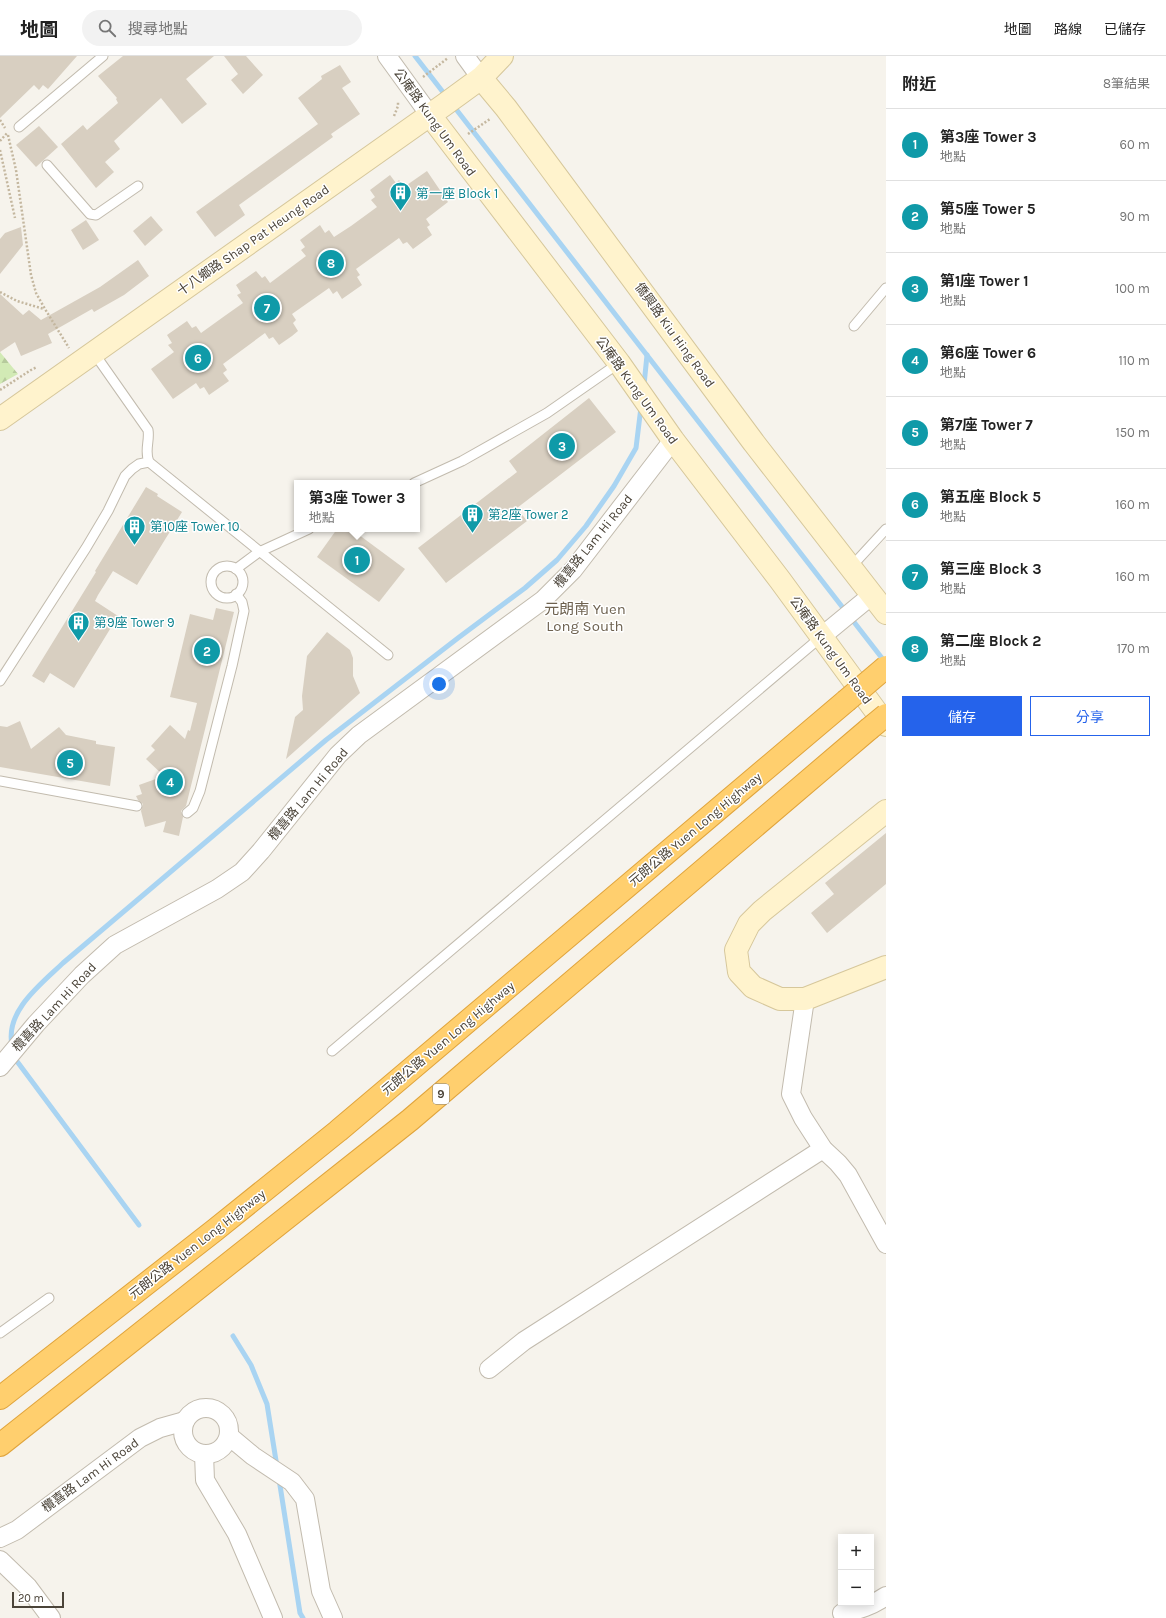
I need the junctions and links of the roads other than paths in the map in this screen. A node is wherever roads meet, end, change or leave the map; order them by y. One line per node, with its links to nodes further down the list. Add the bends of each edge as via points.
1 (103, 56): 7 (lane)
2 (387, 56): 6 (street, 公庵路 Kung Um Road)
3 (465, 56): 5 (street, 僑興路 Kiu Hing Road)
4 (502, 56): 5 (street, 十八鄉路 Shap Pat Heung Road)
5 (478, 80): 6 (street, 十八鄉路 Shap Pat Heung Road); 21 (street, 僑興路 Kiu Hing Road, via 511,114 754,443)
6 (436, 110): 12 (street, 十八鄉路 Shap Pat Heung Road); 13 (street, 公庵路 Kung Um Road)
7 (19, 127)
8 (47, 166): 9 (lane, via 90,214 96,215)
9 (138, 186)
10 (886, 288): 11 (lane)
11 (854, 326)
12 (94, 353): 14 (street, 十八鄉路 Shap Pat Heung Road); 16 (lane, via 148,430 146,456)
13 (624, 370): 15 (street, 公庵路 Kung Um Road); 17 (lane, via 462,461)
14 (0, 419)
15 (667, 432): 26 (street, 公庵路 Kung Um Road); 39 (street, 欖喜路 Lam Hi Road, via 574,570 543,600 359,735 338,755 242,872 217,889 115,945 82,975)
16 (149, 462): 20 (lane); 29 (lane, via 132,468 125,476 86,548)
17 (420, 480)
18 (886, 529): 21 (lane)
19 (302, 532): 20 (lane)
20 (259, 552): 22 (lane); 27 (lane)
21 (851, 567): 24 (street, 僑興路 Kiu Hing Road)
22 (236, 569): 23 (lane, via 243,581); 23 (lane, via 226,566 216,570 211,585 221,597 232,597)
23 (236, 594): 35 (lane, via 242,602 244,611 232,666 200,791 195,804)
24 (872, 595): 25 (street, 僑興路 Kiu Hing Road); 26 (street)
25 (886, 613)
26 (821, 637): 31 (street, 公庵路 Kung Um Road); 38 (lane)
27 (388, 655)
28 (886, 667): 45 (highway, 元朗公路 Yuen Long Highway, bridge, via 338,1131)
29 (0, 681)
30 (886, 714): 31 (highway, 9, bridge)
31 (877, 727): 48 (highway, 9, via 410,1120)
32 (0, 781): 33 (lane)
33 (137, 806)
34 (886, 811): 37 (street, via 762,911 749,924 736,950 739,972 753,987 780,999)
35 (187, 813)
36 (886, 967): 37 (street)
37 (805, 999): 40 (street, via 791,1094)
38 (332, 1051)
39 (0, 1067)
40 (823, 1149): 41 (street, via 848,1175); 44 (street, via 524,1341)
41 (884, 1235)
42 (49, 1298): 43 (lane)
43 (0, 1333)
44 (489, 1369)
45 (0, 1398)
46 (185, 1421): 47 (street, 欖喜路 Lam Hi Road, via 195,1411 210,1408 223,1415 227,1421); 49 (street, via 183,1428 186,1443 196,1452); 50 (street, 欖喜路 Lam Hi Road, via 160,1428 140,1438 17,1530)
47 (228, 1436): 49 (street, via 217,1452); 56 (street, via 292,1482 305,1499 321,1591)
48 (0, 1445)
49 (204, 1454): 55 (street, via 205,1480 237,1534)
50 (0, 1538)
51 (0, 1560): 54 (street, via 28,1587)
52 (886, 1596): 53 (street, via 875,1604)
53 (842, 1614)
54 (51, 1618)
55 (273, 1618)
56 (333, 1618)

